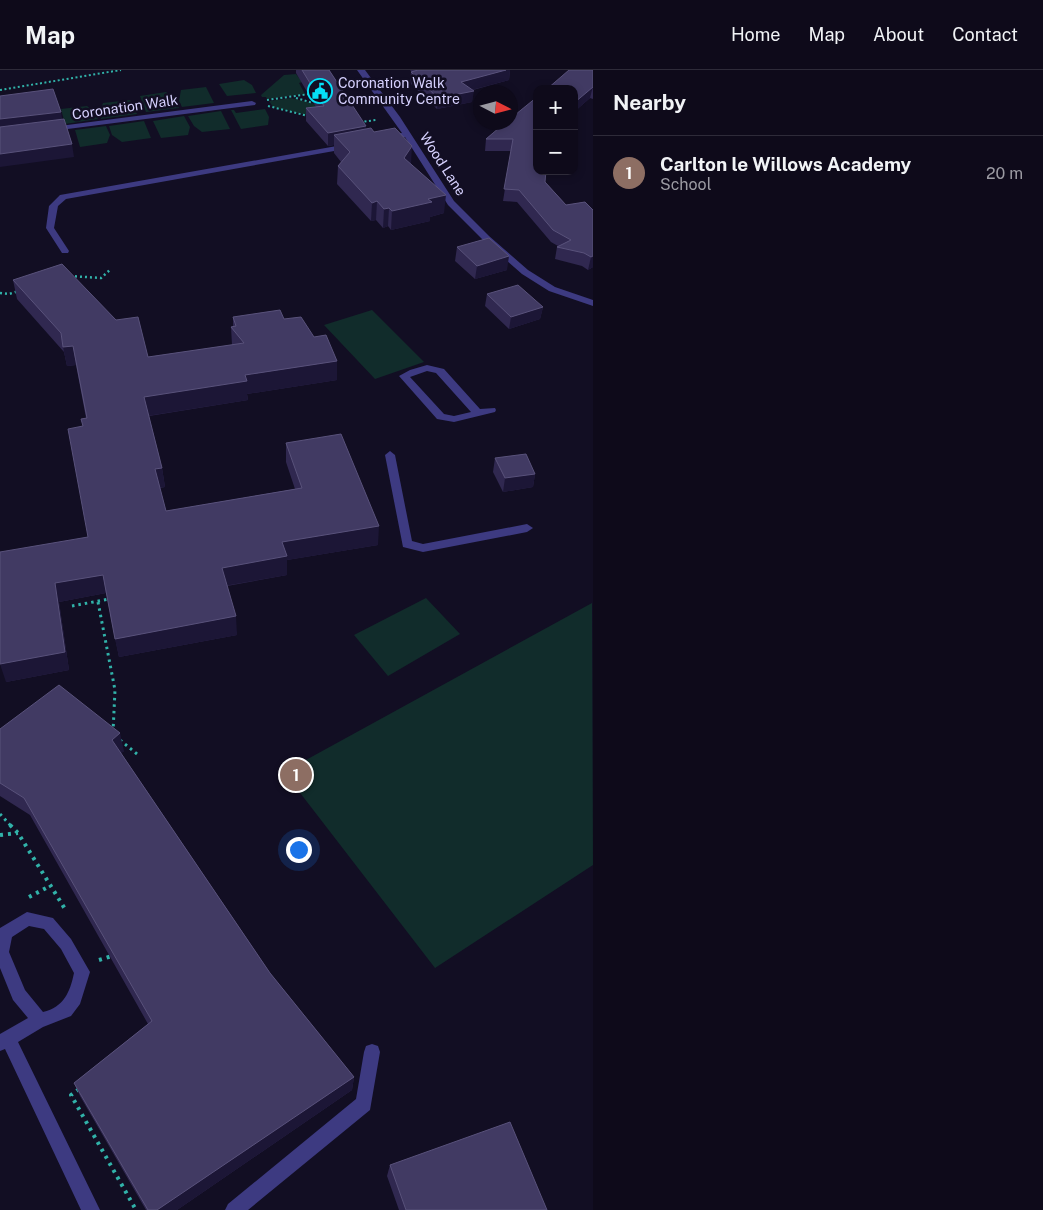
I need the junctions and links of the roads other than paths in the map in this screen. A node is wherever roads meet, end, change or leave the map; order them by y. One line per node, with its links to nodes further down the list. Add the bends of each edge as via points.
1 (361, 70): 4 (street, Wood Lane)
2 (252, 103): 3 (street, Coronation Walk)
3 (39, 131)
4 (407, 134): 5 (street); 8 (street, Wood Lane, via 451,203 490,242 525,272 545,284)
5 (372, 141)
6 (354, 145): 7 (street, via 63,197 52,206 50,228)
7 (66, 251)
8 (593, 303)
9 (491, 410): 10 (street)
10 (478, 413): 10 (street, via 454,419 441,417 404,376 433,367)
11 (390, 455): 12 (street, via 407,544 423,548)
12 (527, 528)
13 (40, 1020): 13 (street, via 19,994 1,952 5,933 27,919 48,923 66,944 82,972 77,997 58,1017); 14 (street)
14 (4, 1040): 17 (street)
15 (372, 1052): 16 (street, via 364,1104)
16 (241, 1208)
17 (91, 1210)

